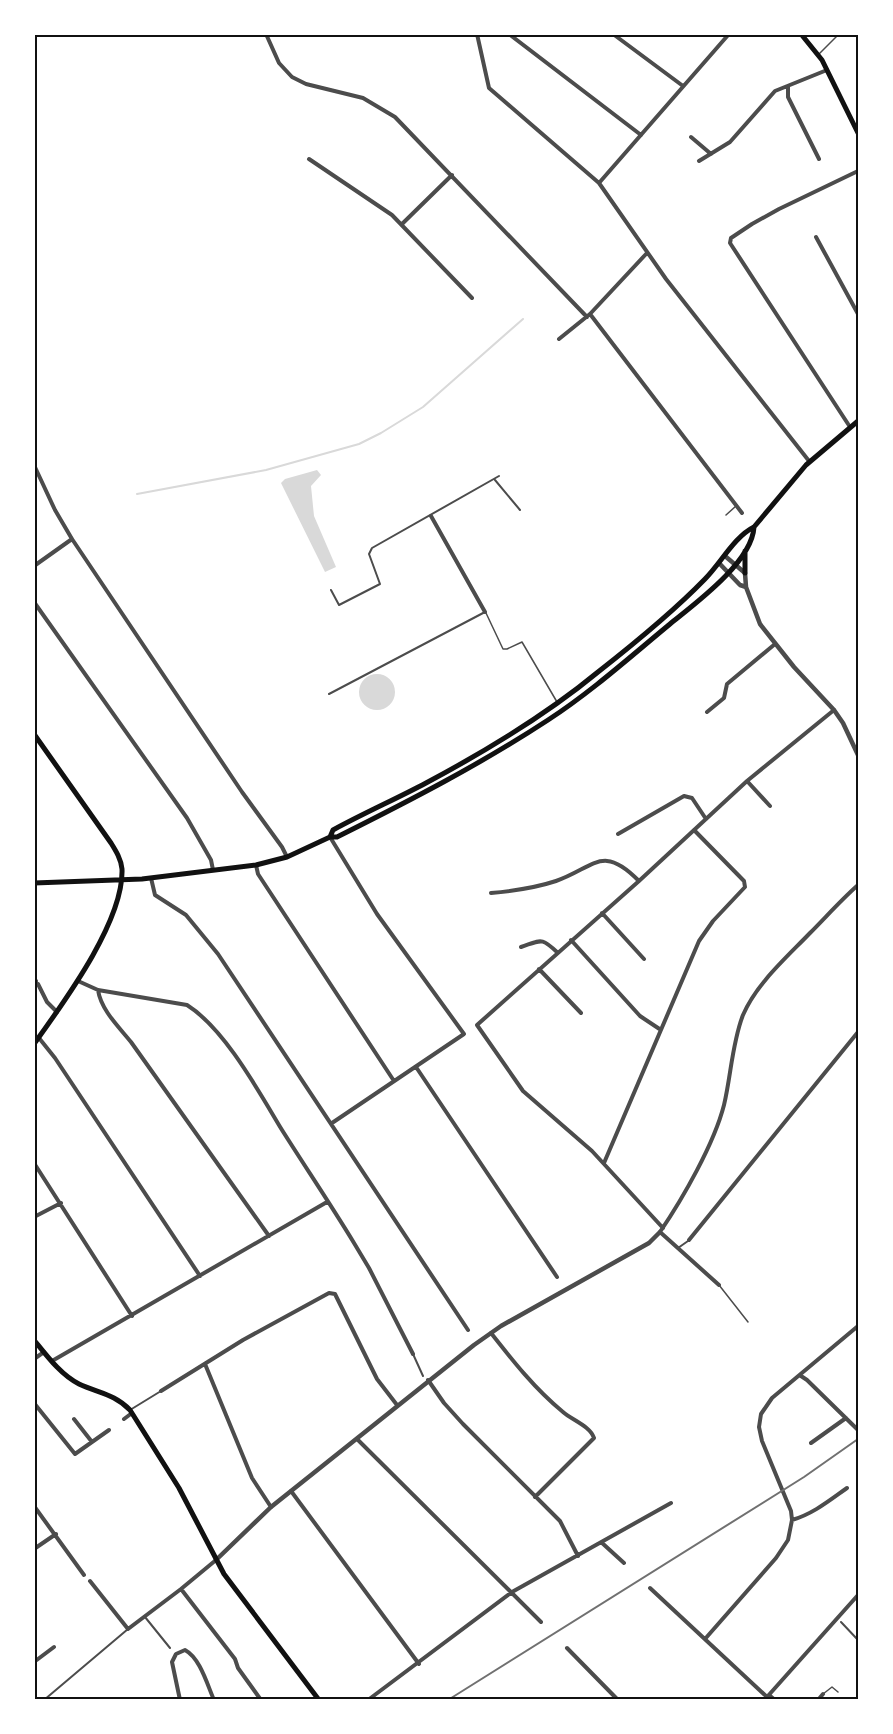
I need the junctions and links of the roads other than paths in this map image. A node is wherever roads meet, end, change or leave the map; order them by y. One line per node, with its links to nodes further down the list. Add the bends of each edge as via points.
1 (266, 34): 21 (street, via 279,63 292,77 363,98 384,109)
2 (477, 34): 22 (street, via 489,88)
3 (509, 34): 14 (street)
4 (613, 34): 11 (street)
5 (720, 34): 8 (street)
6 (801, 34): 9 (main road)
7 (839, 34): 9 (lane)
8 (727, 37): 11 (street)
9 (819, 54): 10 (main road)
10 (827, 69): 12 (street); 13 (main road)
11 (683, 86): 14 (street)
12 (788, 86): 16 (street, via 775,91 730,142); 18 (street, via 788,97)
13 (858, 133)
14 (641, 135): 22 (street)
15 (691, 137): 16 (street)
16 (711, 154): 19 (street)
17 (309, 159): 23 (street)
18 (819, 159)
19 (699, 160)
20 (858, 171): 31 (street, via 752,224 731,238 730,243)
21 (452, 175): 23 (street); 28 (street)
22 (599, 183): 25 (street)
23 (402, 224): 26 (street)
24 (816, 237): 27 (street)
25 (646, 252): 28 (street); 32 (street)
26 (471, 298)
27 (858, 314)
28 (588, 316): 29 (street); 36 (street)
29 (559, 339)
30 (858, 421): 31 (main road)
31 (850, 427): 32 (main road)
32 (809, 461): 41 (main road)
33 (34, 465): 42 (street)
34 (499, 476): 35 (street)
35 (495, 480): 37 (street); 40 (street)
36 (736, 506): 38 (street); 39 (lane)
37 (520, 510)
38 (742, 513)
39 (726, 515)
40 (431, 516): 51 (street, via 372,548 369,554 380,584 339,605); 53 (street)
41 (754, 527): 43 (main road); 44 (main road, via 744,531)
42 (72, 539): 47 (street); 68 (street)
43 (745, 550): 46 (main road); 49 (main road)
44 (725, 556): 45 (main road); 46 (street)
45 (719, 563): 48 (street); 56 (main road, via 651,629)
46 (735, 564): 48 (main road); 49 (street)
47 (34, 566)
48 (729, 572): 50 (street); 57 (main road, via 638,652)
49 (745, 573): 50 (street)
50 (746, 587): 54 (street, via 760,624)
51 (331, 590)
52 (34, 602): 70 (street, via 187,818)
53 (485, 612): 55 (street); 56 (lane, via 503,649 522,642)
54 (775, 644): 58 (street); 59 (street, via 727,684 724,698)
55 (329, 694)
56 (558, 704): 57 (lane); 67 (main road, via 433,779 333,830)
57 (563, 710): 67 (main road, via 460,773 337,837)
58 (834, 710): 61 (street); 62 (street)
59 (707, 712)
60 (34, 734): 72 (main road, via 118,854)
61 (858, 756)
62 (747, 781): 63 (street); 64 (street)
63 (770, 806)
64 (706, 819): 65 (street); 66 (street, via 692,798 684,796)
65 (694, 830): 73 (street); 88 (street, via 744,881 745,887 699,941)
66 (618, 834)
67 (330, 837): 68 (main road); 92 (street, via 377,914 464,1034)
68 (287, 857): 69 (main road)
69 (256, 865): 70 (main road); 93 (street, via 258,874)
70 (213, 870): 71 (main road)
71 (151, 878): 72 (main road); 94 (street, via 155,895 186,915 210,943)
72 (121, 880): 74 (main road); 84 (main road, via 102,937)
73 (639, 881): 76 (street, via 625,867 603,861 554,882); 77 (street)
74 (34, 883)
75 (858, 885): 100 (street, via 771,974 749,1005 738,1032 719,1119 691,1181)
76 (491, 893)
77 (602, 913): 78 (street); 81 (street)
78 (571, 940): 80 (street); 88 (street, via 640,1016)
79 (521, 947): 80 (street, via 543,941)
80 (558, 953): 82 (street)
81 (644, 959)
82 (539, 969): 87 (street); 96 (street, via 477,1025 523,1091)
83 (36, 981): 86 (street)
84 (78, 981): 85 (street); 86 (main road)
85 (98, 990): 97 (street, via 182,1004 198,1012 238,1060); 101 (street, via 107,1012)
86 (57, 1012): 90 (main road)
87 (581, 1013)
88 (661, 1030): 96 (street)
89 (858, 1033): 102 (street)
90 (39, 1038): 91 (main road); 104 (street)
91 (34, 1044)
92 (416, 1067): 93 (street); 105 (street)
93 (394, 1081): 94 (street)
94 (332, 1123): 110 (street)
95 (34, 1163): 98 (street)
96 (604, 1163): 100 (street)
97 (327, 1202): 101 (street); 114 (street, via 369,1268)
98 (61, 1203): 99 (street); 107 (street)
99 (34, 1217)
100 (662, 1230): 103 (street); 111 (street, via 642,1247)
101 (268, 1236): 104 (street)
102 (689, 1240): 103 (street)
103 (678, 1248): 106 (street)
104 (200, 1276): 107 (street)
105 (557, 1277)
106 (719, 1285): 108 (lane)
107 (132, 1316): 116 (street)
108 (748, 1322)
109 (858, 1328): 119 (street)
110 (468, 1330)
111 (491, 1333): 120 (street); 135 (street, via 546,1397 594,1438)
112 (34, 1340): 113 (main road)
113 (44, 1352): 115 (street); 116 (main road)
114 (413, 1354): 118 (street)
115 (34, 1359)
116 (52, 1361): 124 (main road, via 78,1384 120,1400)
117 (205, 1364): 121 (street); 123 (street, via 295,1311 329,1293 335,1294 378,1379); 138 (street, via 252,1478)
118 (423, 1376)
119 (801, 1376): 125 (street); 139 (street, via 772,1398 761,1414 759,1427)
120 (428, 1380): 123 (street); 135 (street, via 444,1403)
121 (161, 1391): 124 (street)
122 (34, 1403): 131 (street, via 75,1454)
123 (397, 1405): 130 (street)
124 (131, 1412): 127 (street); 144 (main road, via 179,1488)
125 (846, 1418): 129 (street); 132 (street)
126 (74, 1419): 131 (street)
127 (124, 1419)
128 (109, 1430): 131 (street)
129 (858, 1430)
130 (357, 1439): 134 (street); 150 (street)
131 (92, 1442)
132 (811, 1443)
133 (847, 1488): 139 (street, via 816,1510)
134 (291, 1491): 138 (street); 162 (street)
135 (535, 1497): 143 (street, via 560,1521)
136 (671, 1503): 141 (street)
137 (34, 1506): 140 (street)
138 (271, 1507): 144 (street)
139 (792, 1520): 156 (street, via 788,1540 776,1558)
140 (56, 1534): 142 (street); 146 (street)
141 (601, 1542): 143 (street); 145 (street)
142 (34, 1549)
143 (578, 1556): 150 (street)
144 (216, 1560): 149 (street); 170 (main road)
145 (624, 1563)
146 (84, 1575)
147 (90, 1581): 155 (street)
148 (650, 1588): 156 (street)
149 (181, 1589): 152 (street); 169 (street)
150 (512, 1592): 153 (street); 162 (street)
151 (858, 1595): 165 (street)
152 (145, 1617): 155 (street); 159 (street)
153 (541, 1622)
154 (841, 1622): 157 (street)
155 (128, 1629): 166 (street)
156 (705, 1639): 165 (street)
157 (858, 1640)
158 (54, 1647): 161 (street)
159 (170, 1648)
160 (567, 1648): 172 (street)
161 (34, 1662)
162 (419, 1664): 171 (street)
163 (838, 1692): 164 (lane, via 832,1687)
164 (823, 1694): 174 (street)
165 (767, 1697): 173 (street)
166 (44, 1700)
167 (180, 1700): 168 (street, via 171,1664 176,1654 185,1650 198,1665)
168 (214, 1700)
169 (261, 1700)
170 (319, 1700)
171 (368, 1700)
172 (618, 1700)
173 (775, 1700)
174 (818, 1700)

